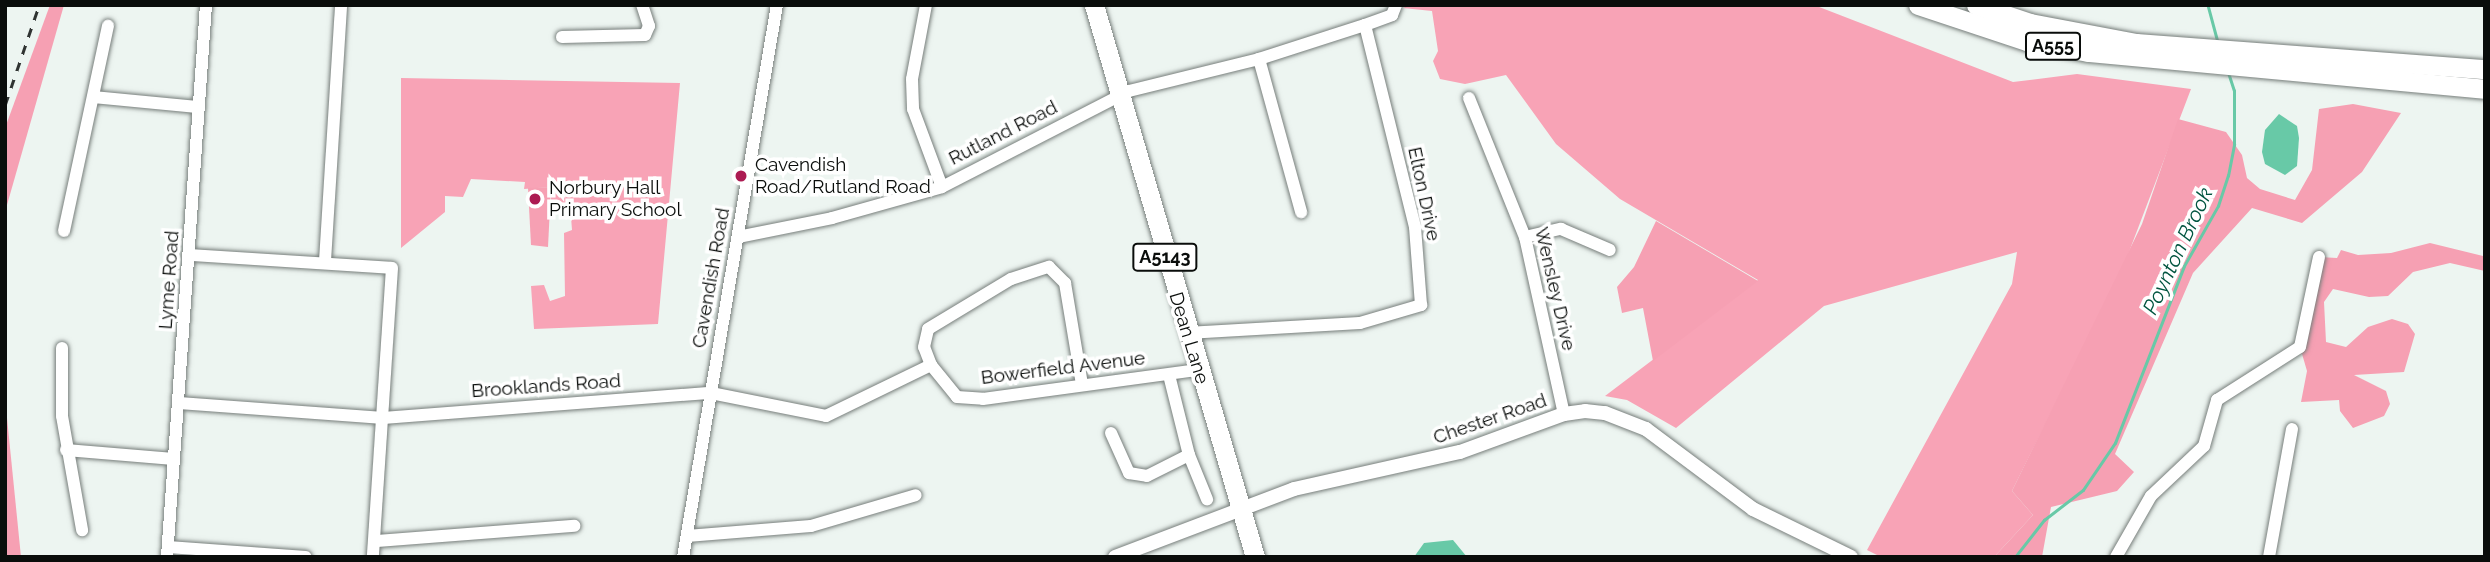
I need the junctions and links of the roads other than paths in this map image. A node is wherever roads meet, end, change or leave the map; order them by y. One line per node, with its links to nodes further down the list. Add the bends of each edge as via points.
1 (206, 5): 21 (street, Lyme Road)
2 (341, 5): 30 (street)
3 (642, 5): 12 (street, via 649,26 645,35)
4 (777, 5): 25 (street, Cavendish Road)
5 (926, 5): 22 (street, via 912,79 913,109)
6 (1094, 5): 18 (main road, Dean Lane / A5143)
7 (1919, 5): 13 (main road, A555, via 2027,41)
8 (1976, 5): 13 (main road, A555, via 2092,37)
9 (1394, 10): 10 (street, Rutland Road)
10 (1365, 25): 14 (street, Rutland Road); 31 (street, Elton Drive, via 1415,227 1421,305 1360,323)
11 (108, 26): 19 (street)
12 (562, 37)
13 (2191, 56): 15 (main road, A555)
14 (1259, 59): 18 (street, Rutland Road); 23 (street)
15 (2250, 61): 16 (main road, A555); 17 (main road, A555)
16 (2485, 69)
17 (2485, 89)
18 (1119, 95): 22 (street, Rutland Road); 31 (main road, Dean Lane / A5143)
19 (94, 97): 21 (street); 24 (street)
20 (1469, 98): 26 (street, Wensley Drive)
21 (197, 107): 28 (street, Lyme Road)
22 (942, 187): 25 (street, Rutland Road, via 832,218)
23 (1301, 212)
24 (64, 231)
25 (738, 237): 37 (street, Cavendish Road)
26 (1525, 237): 27 (street, via 1561,229); 39 (street, Wensley Drive)
27 (1610, 250)
28 (191, 255): 30 (street); 38 (street, Lyme Road)
29 (2319, 257): 60 (street, via 2300,347 2217,400 2204,446 2151,496)
30 (325, 261): 40 (street, via 392,268)
31 (1187, 333): 34 (main road, Dean Lane / A5143)
32 (62, 348): 43 (street)
33 (931, 365): 36 (street, Bowerfield Avenue, via 957,397 983,399); 36 (street, via 924,347 928,329 1020,274 1049,267 1065,283); 37 (street, via 826,416)
34 (1198, 370): 35 (street, Bowerfield Avenue); 48 (main road, Dean Lane / A5143)
35 (1170, 375): 36 (street, Bowerfield Avenue); 44 (street)
36 (1082, 385)
37 (711, 393): 40 (street, Brooklands Road); 51 (street, Cavendish Road)
38 (179, 403): 40 (street, Brooklands Road); 45 (street, Lyme Road)
39 (1564, 414): 48 (street, Chester Road, via 1460,452 1294,489); 59 (street, Chester Road, via 1605,413 1646,429 1753,509)
40 (383, 418): 52 (street)
41 (2292, 429): 61 (street)
42 (1111, 433): 44 (street, via 1129,473 1147,475)
43 (66, 450): 45 (street); 50 (street)
44 (1189, 455): 47 (street)
45 (173, 459): 53 (street, Lyme Road)
46 (916, 495): 51 (street, via 811,526)
47 (1207, 499)
48 (1240, 508): 57 (street, Chester Road); 58 (main road, A5143)
49 (574, 526): 52 (street)
50 (82, 530)
51 (687, 536): 56 (street, Cavendish Road)
52 (377, 541): 55 (street)
53 (167, 552): 54 (street)
54 (306, 557)
55 (373, 557)
56 (683, 557)
57 (1115, 557)
58 (1255, 557)
59 (1851, 557)
60 (2116, 557)
61 (2269, 557)

